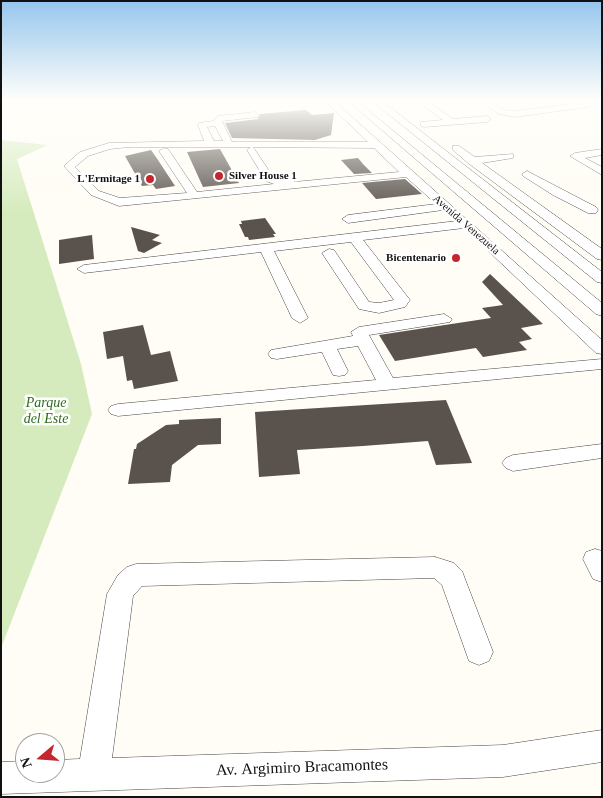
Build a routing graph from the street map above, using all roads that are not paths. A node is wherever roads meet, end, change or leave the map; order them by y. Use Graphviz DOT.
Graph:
graph roads {
  1 [pos="208,138"];
  2 [pos="226,138"];
  3 [pos="369,138"];
  4 [pos="396,138"];
  5 [pos="423,138"];
  6 [pos="443,138"];
  7 [pos="210,144"];
  8 [pos="229,144"];
  9 [pos="377,145"];
  10 [pos="252,150"];
  11 [pos="164,151"];
  12 [pos="602,152"];
  13 [pos="509,156"];
  14 [pos="472,161"];
  15 [pos="602,172"];
  16 [pos="408,174"];
  17 [pos="527,174"];
  18 [pos="311,184"];
  19 [pos="194,196"];
  20 [pos="446,206"];
  21 [pos="597,209"];
  22 [pos="546,216"];
  23 [pos="348,219"];
  24 [pos="467,224"];
  25 [pos="355,238"];
  26 [pos="266,248"];
  27 [pos="329,253"];
  28 [pos="602,256"];
  29 [pos="84,269"];
  30 [pos="602,280"];
  31 [pos="602,311"];
  32 [pos="300,318"];
  33 [pos="444,319"];
  34 [pos="362,340"];
  35 [pos="327,345"];
  36 [pos="602,349"];
  37 [pos="277,354"];
  38 [pos="602,364"];
  39 [pos="340,370"];
  40 [pos="388,384"];
  41 [pos="118,410"];
  42 [pos="602,451"];
  43 [pos="513,463"];
  44 [pos="479,652"];
  45 [pos="602,746"];
  46 [pos="94,775"];
  47 [pos="1,778"];
  1 -- 7 [label="street"];
  2 -- 8 [label="street"];
  3 -- 9 [label="street, Avenida Venezuela"];
  4 -- 31 [label="street, Avenida Venezuela"];
  5 -- 30 [label="street"];
  6 -- 14 [label="street"];
  7 -- 8 [label="street"];
  7 -- 19 [label="street"];
  8 -- 9 [label="street"];
  9 -- 16 [label="street, Avenida Venezuela"];
  10 -- 18 [label="street"];
  11 -- 19 [label="street"];
  12 -- 15 [label="street"];
  13 -- 14 [label="street"];
  14 -- 22 [label="street"];
  16 -- 18 [label="street"];
  16 -- 20 [label="street, Avenida Venezuela"];
  17 -- 21 [label="street"];
  18 -- 19 [label="street"];
  20 -- 23 [label="street"];
  20 -- 24 [label="street, Avenida Venezuela"];
  21 -- 22 [label="street"];
  22 -- 28 [label="street"];
  24 -- 25 [label="street"];
  24 -- 36 [label="street, Avenida Venezuela"];
  25 -- 26 [label="street"];
  25 -- 27 [label="street"];
  26 -- 29 [label="street"];
  26 -- 32 [label="street"];
  33 -- 34 [label="street"];
  34 -- 35 [label="street"];
  34 -- 40 [label="street"];
  35 -- 37 [label="street"];
  35 -- 39 [label="street"];
  38 -- 40 [label="street"];
  40 -- 41 [label="street"];
  42 -- 43 [label="street"];
  44 -- 46 [label="street"];
  45 -- 46 [label="street, Av. Argimiro Bracamontes"];
  46 -- 47 [label="street, Av. Argimiro Bracamontes"];
}
